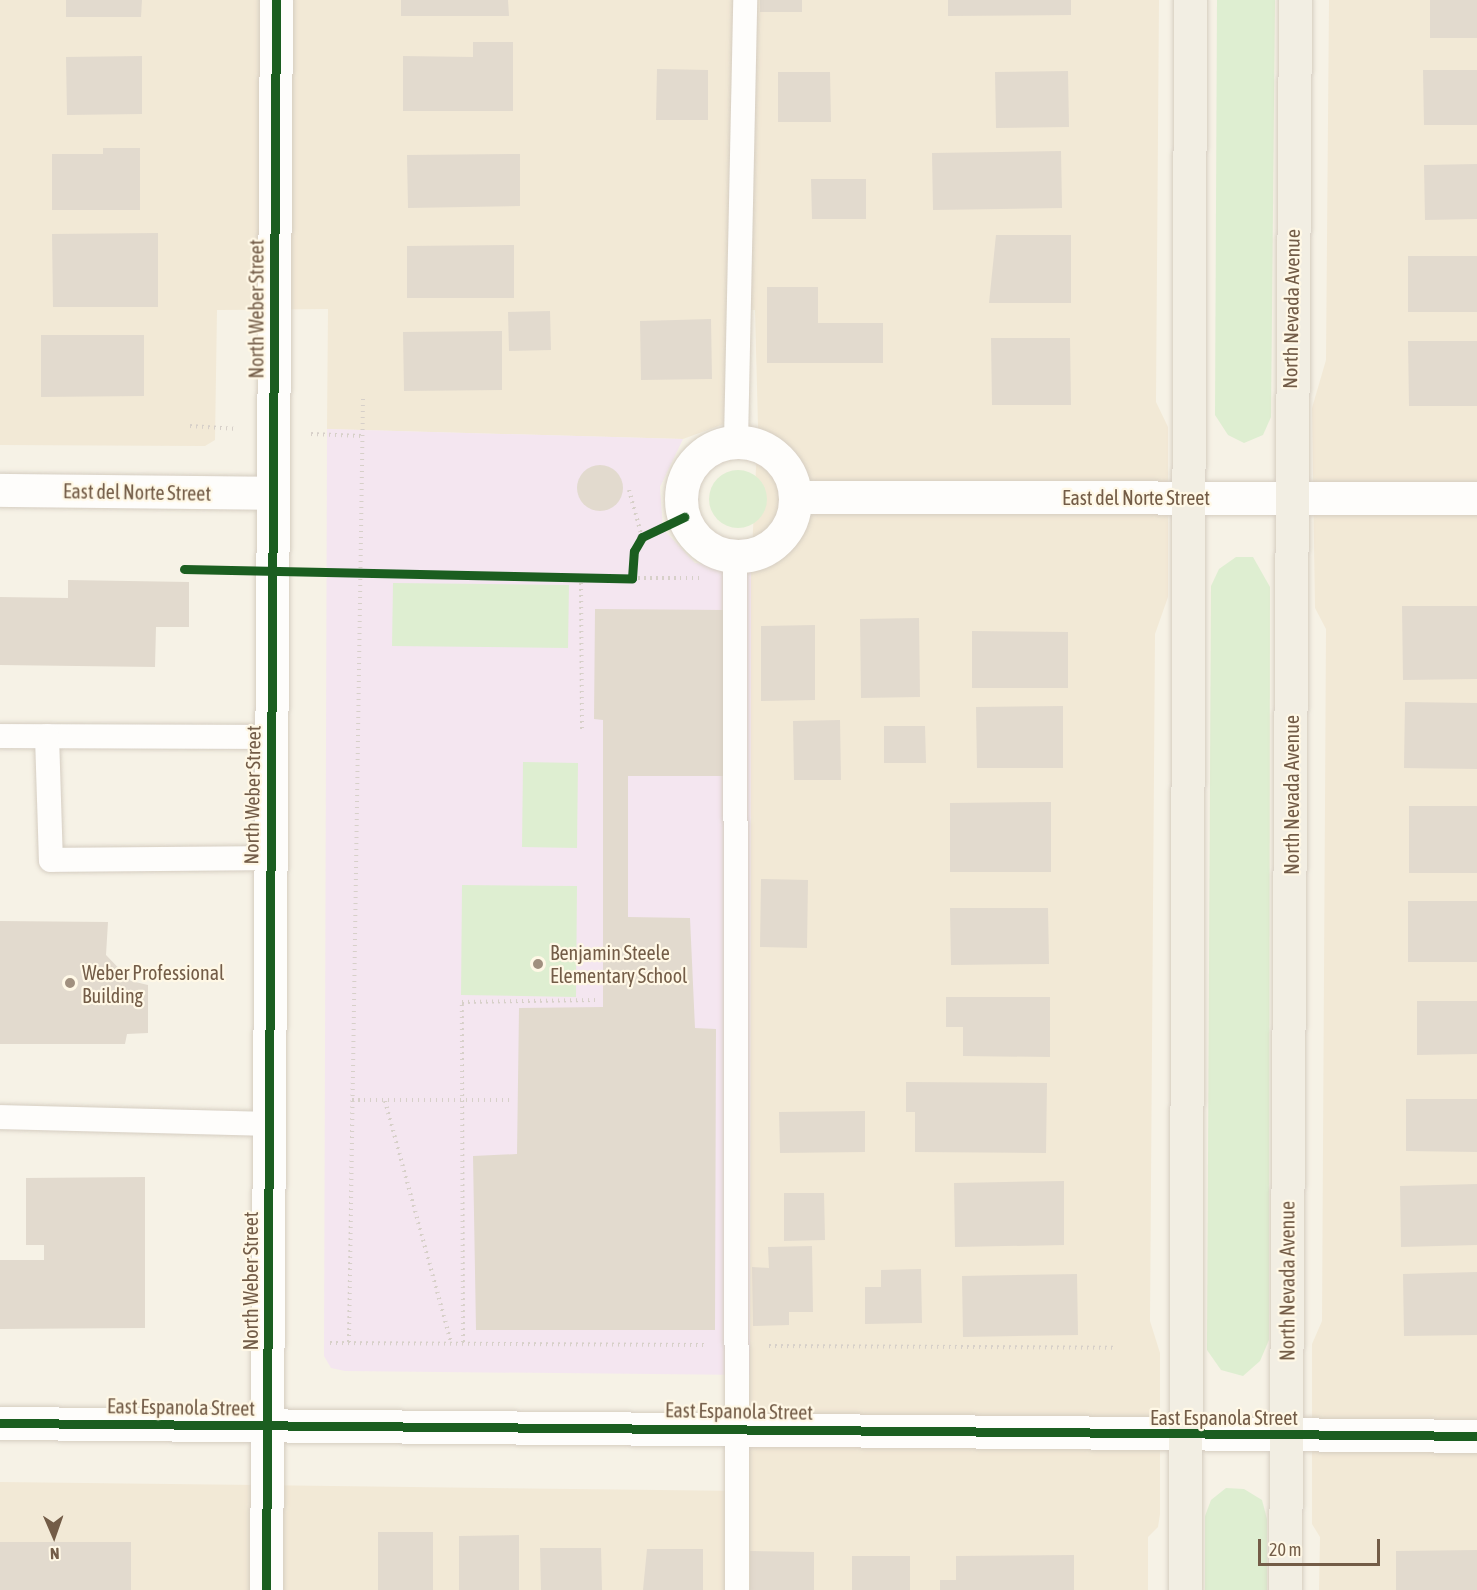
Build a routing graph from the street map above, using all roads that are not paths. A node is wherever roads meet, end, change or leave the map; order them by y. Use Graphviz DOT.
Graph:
graph roads {
  1 [pos="276,0"];
  2 [pos="745,0"];
  3 [pos="1190,0"];
  4 [pos="1295,0"];
  5 [pos="736,442"];
  6 [pos="0,490"];
  7 [pos="273,493"];
  8 [pos="796,496"];
  9 [pos="1292,496"];
  10 [pos="1187,498"];
  11 [pos="1477,498"];
  12 [pos="736,567"];
  13 [pos="0,736"];
  14 [pos="47,736"];
  15 [pos="270,737"];
  16 [pos="269,858"];
  17 [pos="0,1117"];
  18 [pos="269,1124"];
  19 [pos="0,1423"];
  20 [pos="267,1425"];
  21 [pos="737,1429"];
  22 [pos="1186,1434"];
  23 [pos="1286,1434"];
  24 [pos="1477,1436"];
  25 [pos="266,1590"];
  26 [pos="737,1590"];
  27 [pos="1185,1590"];
  28 [pos="1285,1590"];
  1 -- 7 [label="street, North Weber Street"];
  2 -- 5 [label="lane"];
  3 -- 10 [label="main road"];
  4 -- 9 [label="main road, North Nevada Avenue"];
  5 -- 8 [label="street"];
  5 -- 12 [label="street"];
  6 -- 7 [label="street, East del Norte Street"];
  7 -- 15 [label="street, North Weber Street"];
  8 -- 10 [label="street, East del Norte Street"];
  8 -- 12 [label="street"];
  9 -- 10 [label="street, East del Norte Street"];
  9 -- 11 [label="street, East del Norte Street"];
  9 -- 23 [label="main road, North Nevada Avenue"];
  10 -- 22 [label="main road"];
  12 -- 21 [label="lane"];
  13 -- 14 [label="lane"];
  14 -- 15 [label="lane"];
  14 -- 16 [label="lane"];
  15 -- 16 [label="street, North Weber Street"];
  16 -- 18 [label="street, North Weber Street"];
  17 -- 18 [label="lane"];
  18 -- 20 [label="street, North Weber Street"];
  19 -- 20 [label="street, East Espanola Street"];
  20 -- 21 [label="street, East Espanola Street"];
  20 -- 25 [label="street, North Weber Street"];
  21 -- 22 [label="street, East Espanola Street"];
  21 -- 26 [label="lane"];
  22 -- 23 [label="street, East Espanola Street"];
  22 -- 27 [label="main road"];
  23 -- 24 [label="street, East Espanola Street"];
  23 -- 28 [label="main road, North Nevada Avenue"];
}
